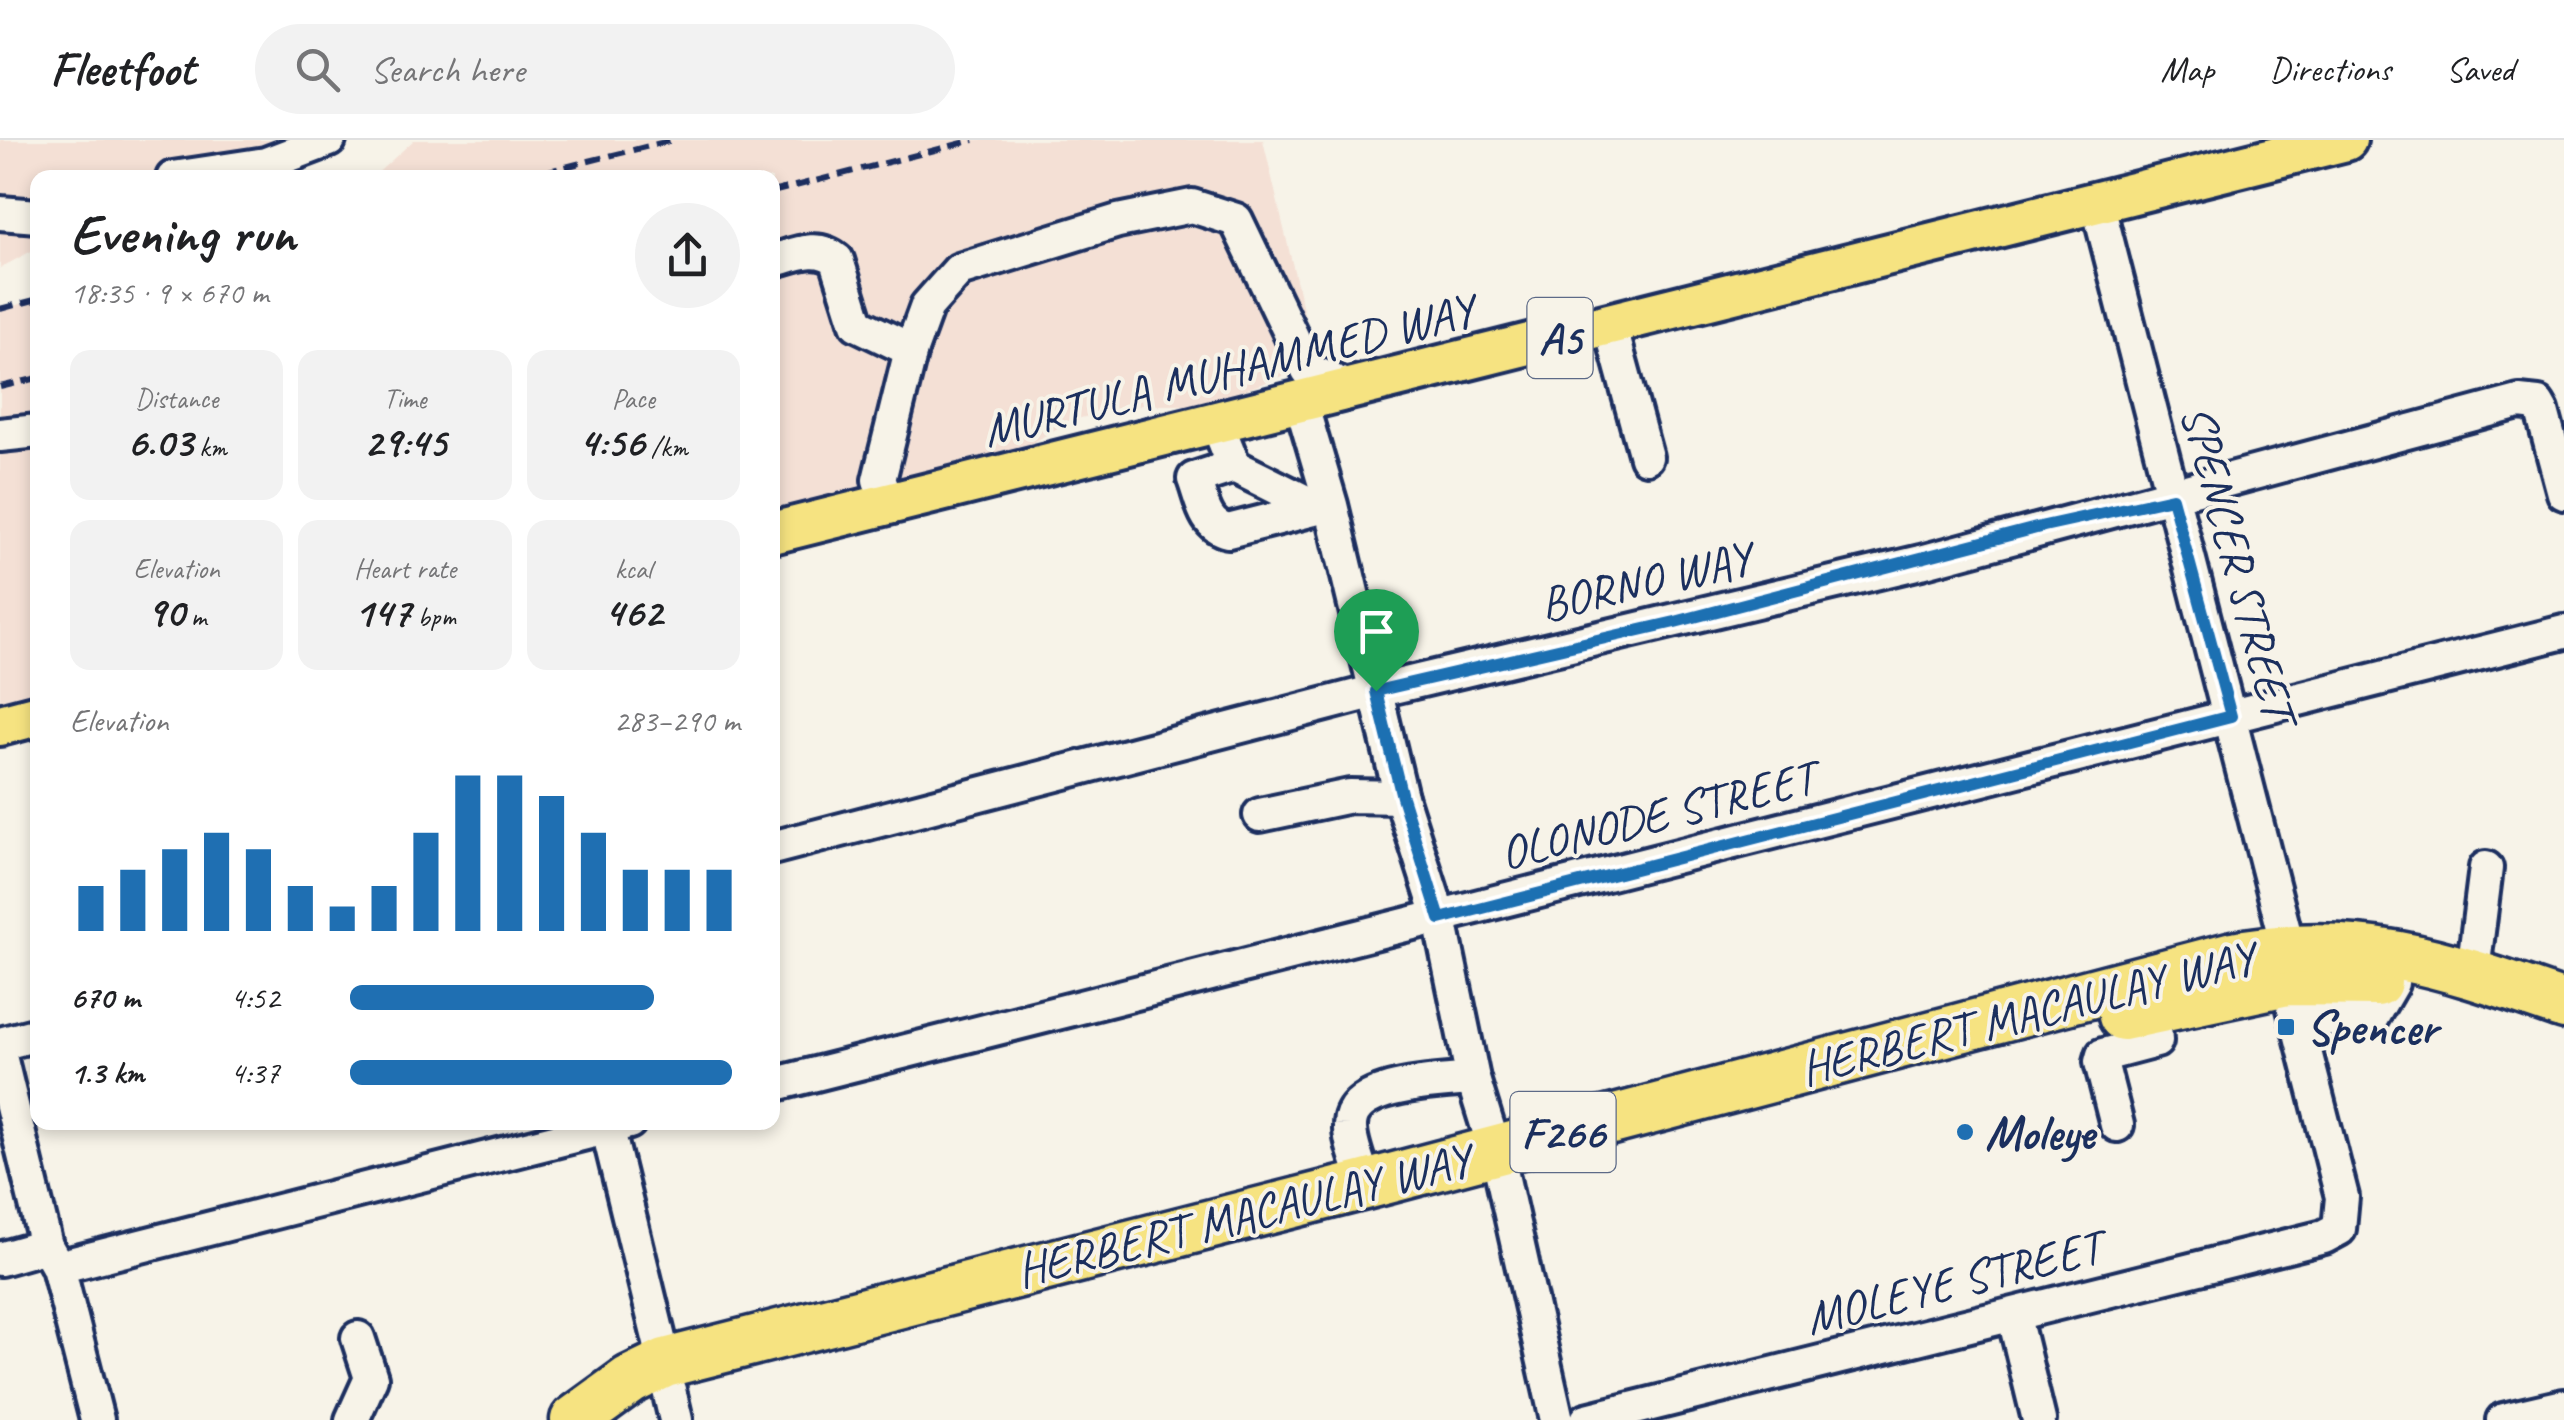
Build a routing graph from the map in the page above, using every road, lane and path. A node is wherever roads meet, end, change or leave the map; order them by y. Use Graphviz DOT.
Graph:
graph roads {
  1 [pos="329,140"];
  2 [pos="2346,140"];
  3 [pos="2252,151"];
  4 [pos="227,170"];
  5 [pos="2098,202"];
  6 [pos="0,213"];
  7 [pos="30,215"];
  8 [pos="780,260"];
  9 [pos="1610,325"];
  10 [pos="911,350"];
  11 [pos="1354,390"];
  12 [pos="1301,404"];
  13 [pos="1198,429"];
  14 [pos="30,432"];
  15 [pos="0,436"];
  16 [pos="1646,458"];
  17 [pos="1234,466"];
  18 [pos="1194,479"];
  19 [pos="2564,492"];
  20 [pos="2172,498"];
  21 [pos="888,503"];
  22 [pos="1324,506"];
  23 [pos="780,531"];
  24 [pos="2564,632"];
  25 [pos="1376,691"];
  26 [pos="2231,716"];
  27 [pos="30,718"];
  28 [pos="0,725"];
  29 [pos="1402,797"];
  30 [pos="1260,815"];
  31 [pos="780,846"];
  32 [pos="2486,868"];
  33 [pos="1440,919"];
  34 [pos="2473,971"];
  35 [pos="2290,982"];
  36 [pos="2564,1006"];
  37 [pos="2112,1035"];
  38 [pos="30,1036"];
  39 [pos="2564,1038"];
  40 [pos="0,1044"];
  41 [pos="0,1056"];
  42 [pos="1473,1079"];
  43 [pos="780,1083"];
  44 [pos="2117,1125"];
  45 [pos="589,1130"];
  46 [pos="615,1130"];
  47 [pos="1498,1160"];
  48 [pos="1366,1185"];
  49 [pos="2339,1229"];
  50 [pos="52,1257"];
  51 [pos="0,1259"];
  52 [pos="2014,1316"];
  53 [pos="358,1338"];
  54 [pos="670,1391"];
  55 [pos="2564,1406"];
  56 [pos="97,1420"];
  57 [pos="352,1420"];
  58 [pos="575,1420"];
  59 [pos="620,1420"];
  60 [pos="1558,1420"];
  61 [pos="1587,1420"];
  62 [pos="2039,1420"];
  63 [pos="2503,1420"];
  1 -- 4 [label="street"];
  2 -- 3 [label="main road, MURTULA MUHAMMED WAY / A5"];
  3 -- 5 [label="main road, MURTULA MUHAMMED WAY / A5"];
  5 -- 9 [label="main road, MURTULA MUHAMMED WAY / A5"];
  5 -- 20 [label="street, SPENCER STREET"];
  6 -- 7 [label="street"];
  8 -- 10 [label="street"];
  9 -- 11 [label="main road, MURTULA MUHAMMED WAY / A5"];
  9 -- 16 [label="street"];
  10 -- 11 [label="street"];
  10 -- 21 [label="street"];
  11 -- 12 [label="main road, MURTULA MUHAMMED WAY / A5"];
  12 -- 13 [label="main road, MURTULA MUHAMMED WAY / A5"];
  12 -- 22 [label="street"];
  13 -- 17 [label="street"];
  13 -- 18 [label="street"];
  13 -- 21 [label="main road, MURTULA MUHAMMED WAY / A5"];
  14 -- 15 [label="street"];
  17 -- 18 [label="street"];
  17 -- 22 [label="street"];
  18 -- 22 [label="street"];
  19 -- 20 [label="street, BORNO WAY"];
  20 -- 25 [label="street, BORNO WAY"];
  20 -- 26 [label="street, SPENCER STREET"];
  21 -- 23 [label="main road, MURTULA MUHAMMED WAY / A5"];
  22 -- 25 [label="street"];
  24 -- 26 [label="street, OLONODE STREET"];
  25 -- 29 [label="street"];
  25 -- 31 [label="street, BORNO WAY"];
  26 -- 33 [label="street, OLONODE STREET"];
  26 -- 35 [label="street, SPENCER STREET"];
  27 -- 28 [label="main road"];
  29 -- 30 [label="street"];
  29 -- 33 [label="street"];
  32 -- 34 [label="street"];
  33 -- 42 [label="street"];
  33 -- 43 [label="street, OLONODE STREET"];
  34 -- 35 [label="highway, HERBERT MACAULAY WAY / F266"];
  34 -- 36 [label="highway, HERBERT MACAULAY WAY / F266"];
  35 -- 37 [label="highway, HERBERT MACAULAY WAY / F266"];
  35 -- 39 [label="highway, HERBERT MACAULAY WAY / F266"];
  35 -- 47 [label="highway, HERBERT MACAULAY WAY / F266"];
  35 -- 49 [label="street, SPENCER STREET"];
  37 -- 44 [label="street"];
  37 -- 47 [label="highway, HERBERT MACAULAY WAY / F266"];
  38 -- 40 [label="street"];
  41 -- 50 [label="street"];
  42 -- 47 [label="street"];
  42 -- 48 [label="street"];
  45 -- 50 [label="street"];
  46 -- 54 [label="street"];
  47 -- 48 [label="highway, HERBERT MACAULAY WAY / F266"];
  47 -- 54 [label="highway, HERBERT MACAULAY WAY / F266"];
  47 -- 60 [label="street"];
  48 -- 54 [label="highway, HERBERT MACAULAY WAY / F266"];
  49 -- 52 [label="street, MOLEYE STREET"];
  50 -- 51 [label="street"];
  50 -- 56 [label="street"];
  52 -- 61 [label="street, MOLEYE STREET"];
  52 -- 62 [label="street"];
  53 -- 57 [label="street"];
  54 -- 58 [label="highway, HERBERT MACAULAY WAY / F266"];
  54 -- 59 [label="highway, HERBERT MACAULAY WAY / F266"];
  55 -- 63 [label="street"];
}
